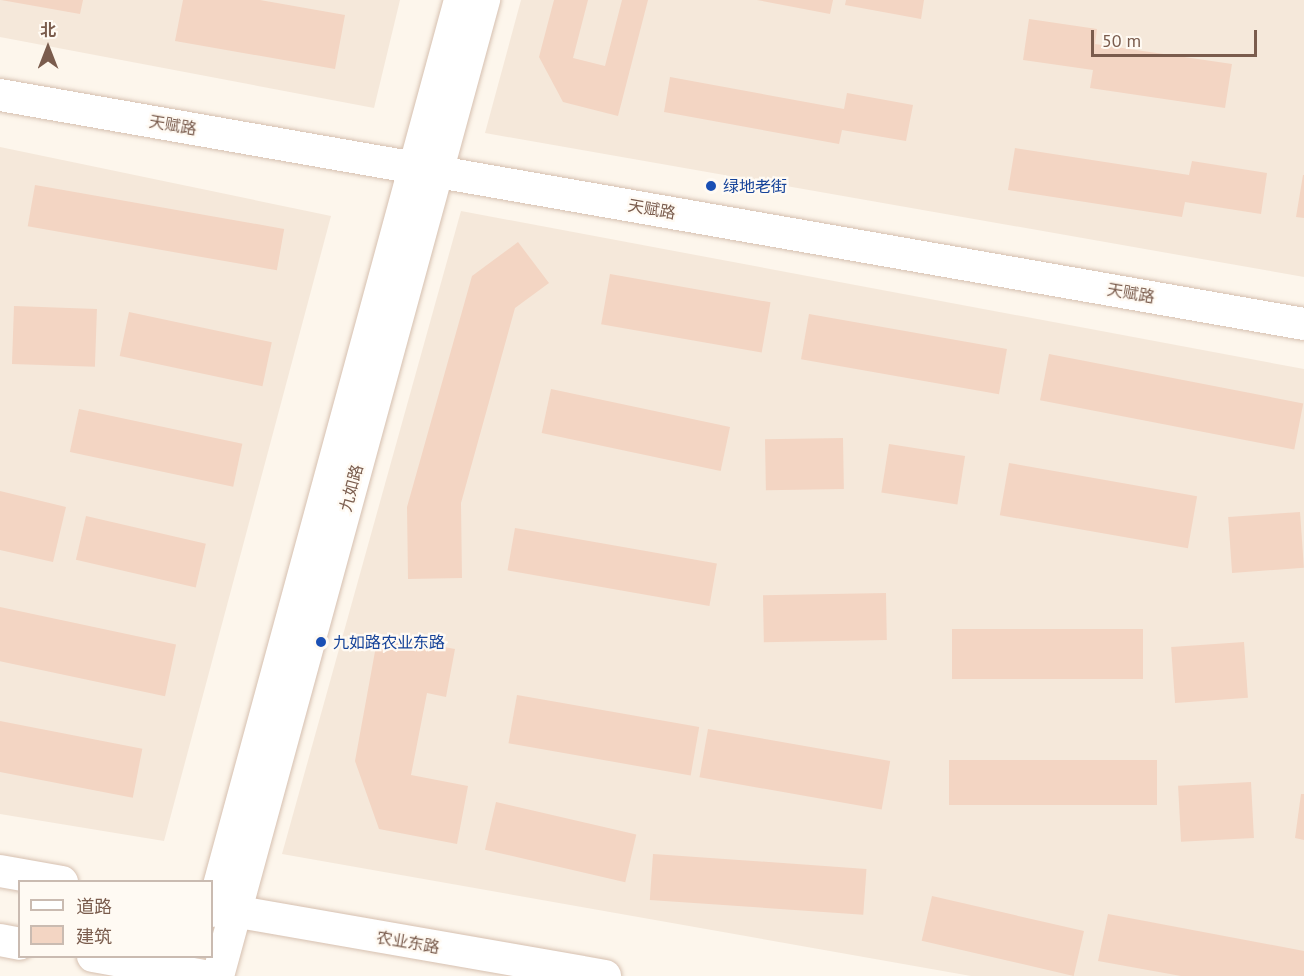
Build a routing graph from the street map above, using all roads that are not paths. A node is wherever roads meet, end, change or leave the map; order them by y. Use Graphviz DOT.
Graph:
graph roads {
  1 [pos="460,0"];
  2 [pos="484,0"];
  3 [pos="0,95"];
  4 [pos="426,170"];
  5 [pos="1304,324"];
  6 [pos="0,871"];
  7 [pos="51,880"];
  8 [pos="218,910"];
  9 [pos="213,929"];
  10 [pos="0,940"];
  11 [pos="18,944"];
  12 [pos="100,958"];
  13 [pos="202,972"];
  14 [pos="605,976"];
  1 -- 4 [label="street, 九如路"];
  2 -- 4 [label="street, 九如路"];
  3 -- 4 [label="street, 天赋路"];
  4 -- 5 [label="street, 天赋路"];
  4 -- 8 [label="street, 九如路"];
  6 -- 7 [label="street"];
  8 -- 9 [label="street, 九如路"];
  8 -- 14 [label="street, 农业东路"];
  10 -- 11 [label="street"];
  12 -- 13 [label="street"];
}
